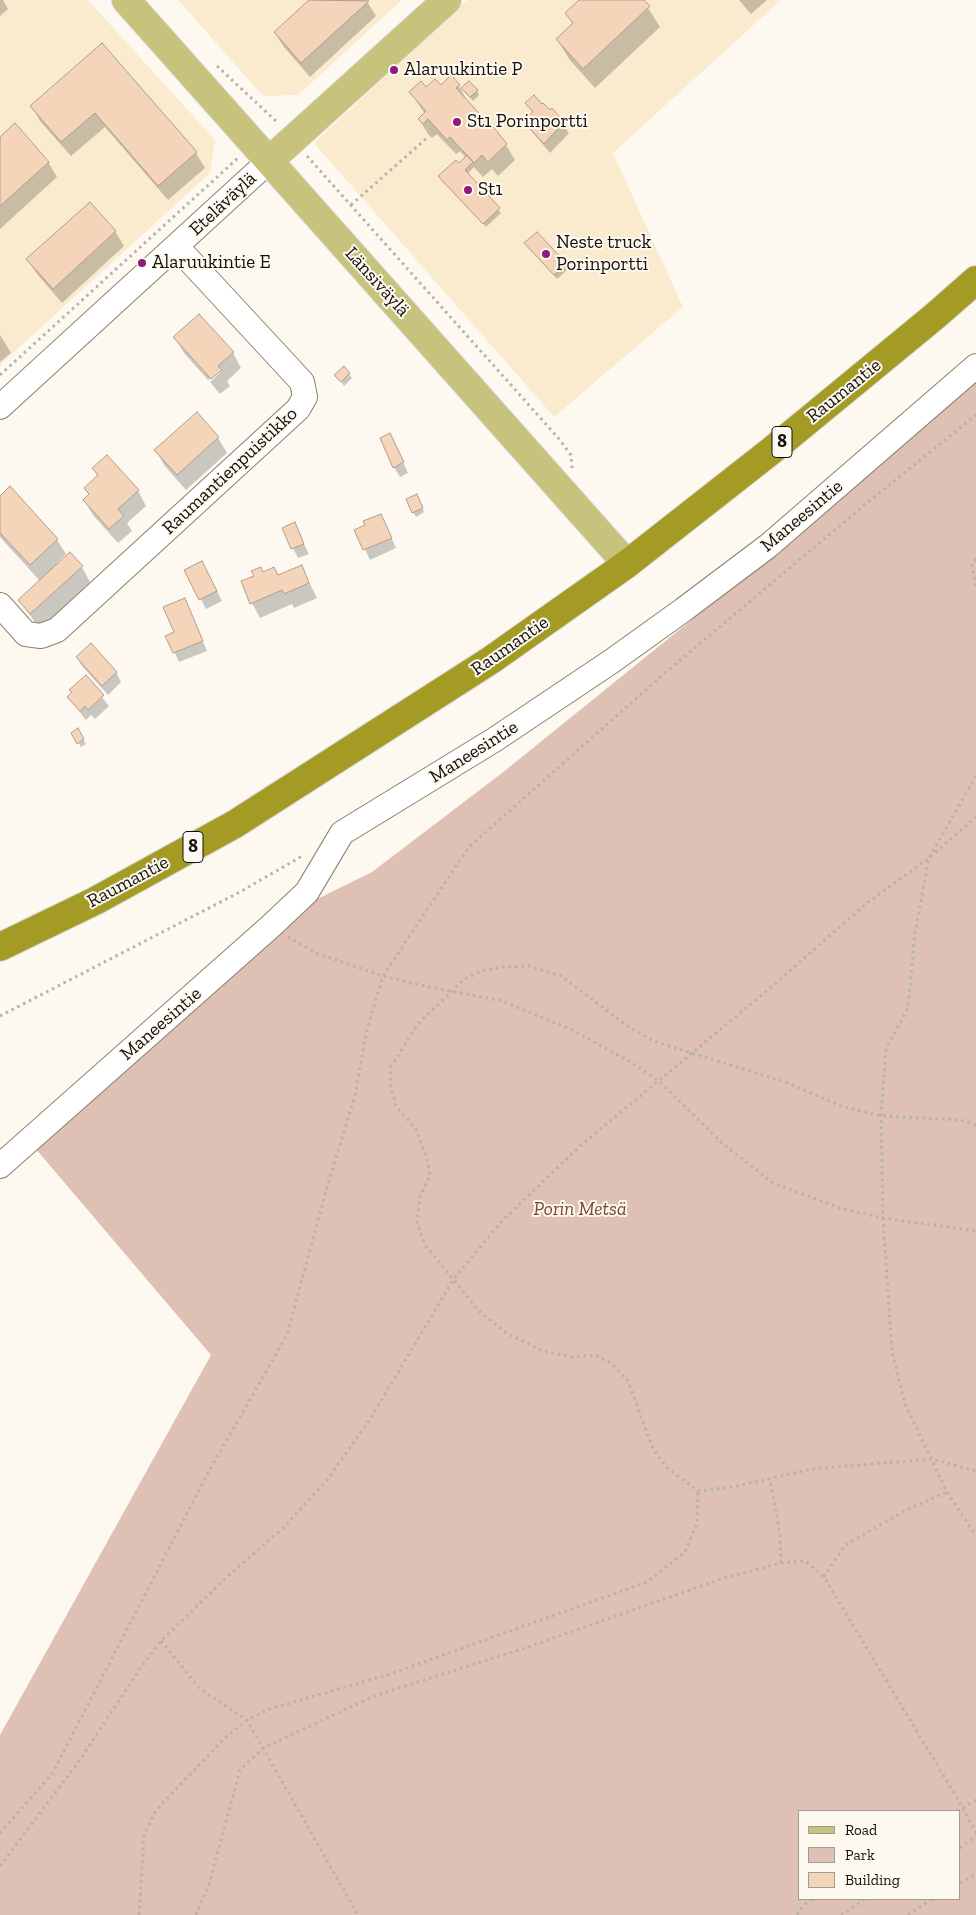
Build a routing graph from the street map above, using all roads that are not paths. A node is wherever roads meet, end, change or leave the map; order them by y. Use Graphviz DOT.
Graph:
graph roads {
  1 [pos="126,0"];
  2 [pos="447,0"];
  3 [pos="262,153"];
  4 [pos="176,247"];
  5 [pos="976,280"];
  6 [pos="976,366"];
  7 [pos="0,407"];
  8 [pos="626,564"];
  9 [pos="0,605"];
  10 [pos="0,947"];
  11 [pos="0,1166"];
  1 -- 3 [label="main road, Länsiväylä"];
  2 -- 3 [label="main road, Eteläväylä"];
  3 -- 4 [label="street, Eteläväylä"];
  3 -- 8 [label="main road, Länsiväylä"];
  4 -- 7 [label="street, Eteläväylä"];
  4 -- 9 [label="street, Raumantienpuistikko"];
  5 -- 8 [label="highway, Raumantie / 8"];
  6 -- 11 [label="street, Maneesintie"];
  8 -- 10 [label="highway, Raumantie / 8"];
}
